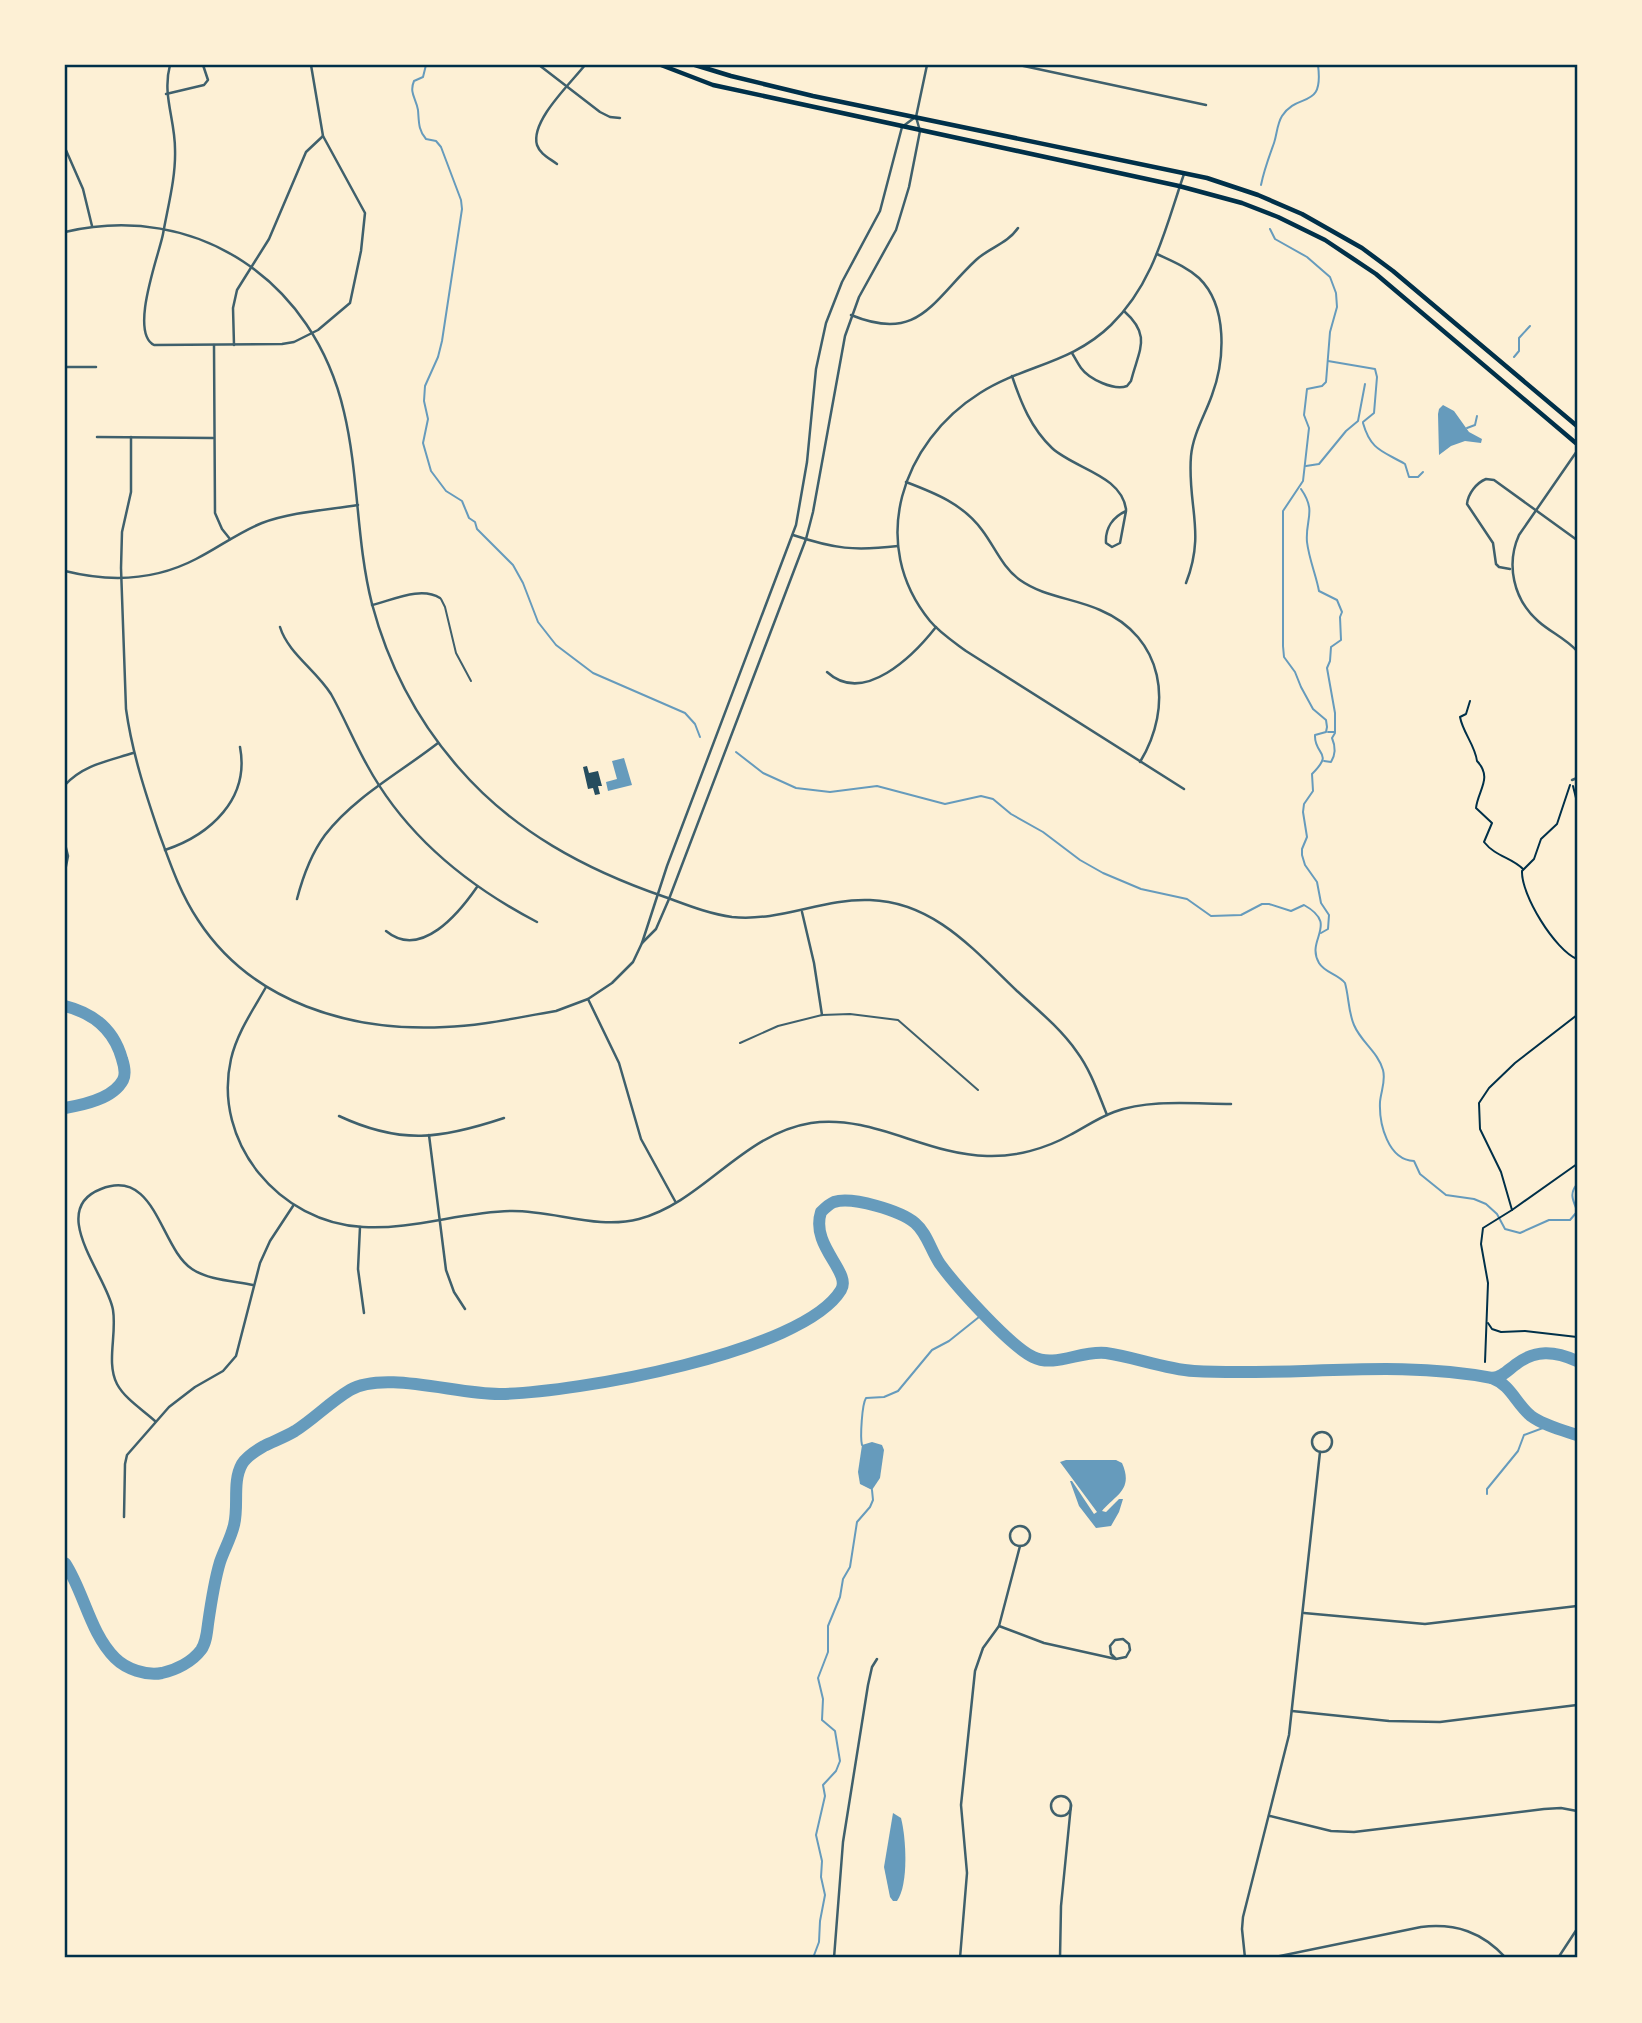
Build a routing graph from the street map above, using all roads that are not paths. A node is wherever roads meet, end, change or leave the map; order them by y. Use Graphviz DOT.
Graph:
graph roads {
  1 [pos="170,65"];
  2 [pos="203,65"];
  3 [pos="310,65"];
  4 [pos="539,65"];
  5 [pos="585,65"];
  6 [pos="661,65"];
  7 [pos="695,65"];
  8 [pos="927,65"];
  9 [pos="1020,65"];
  10 [pos="568,86"];
  11 [pos="166,94"];
  12 [pos="1206,105"];
  13 [pos="916,117"];
  14 [pos="620,118"];
  15 [pos="902,127"];
  16 [pos="920,131"];
  17 [pos="323,136"];
  18 [pos="65,148"];
  19 [pos="557,164"];
  20 [pos="1184,174"];
  21 [pos="1180,186"];
  22 [pos="92,226"];
  23 [pos="1018,228"];
  24 [pos="164,229"];
  25 [pos="65,232"];
  26 [pos="1157,254"];
  27 [pos="251,267"];
  28 [pos="1124,311"];
  29 [pos="851,314"];
  30 [pos="313,334"];
  31 [pos="214,345"];
  32 [pos="234,345"];
  33 [pos="1072,353"];
  34 [pos="65,367"];
  35 [pos="96,367"];
  36 [pos="1012,376"];
  37 [pos="1577,426"];
  38 [pos="97,437"];
  39 [pos="131,437"];
  40 [pos="214,438"];
  41 [pos="1577,444"];
  42 [pos="1577,451"];
  43 [pos="906,482"];
  44 [pos="358,505"];
  45 [pos="1535,510"];
  46 [pos="1126,511"];
  47 [pos="793,535"];
  48 [pos="806,539"];
  49 [pos="230,540"];
  50 [pos="1577,540"];
  51 [pos="898,546"];
  52 [pos="1511,569"];
  53 [pos="65,570"];
  54 [pos="122,578"];
  55 [pos="1186,583"];
  56 [pos="440,598"];
  57 [pos="372,605"];
  58 [pos="280,627"];
  59 [pos="936,627"];
  60 [pos="1577,651"];
  61 [pos="827,672"];
  62 [pos="471,681"];
  63 [pos="438,743"];
  64 [pos="240,747"];
  65 [pos="133,753"];
  66 [pos="1140,762"];
  67 [pos="1577,778"];
  68 [pos="1572,780"];
  69 [pos="65,785"];
  70 [pos="380,787"];
  71 [pos="1184,789"];
  72 [pos="65,844"];
  73 [pos="165,850"];
  74 [pos="65,871"];
  75 [pos="477,887"];
  76 [pos="657,895"];
  77 [pos="297,899"];
  78 [pos="669,899"];
  79 [pos="801,911"];
  80 [pos="537,922"];
  81 [pos="386,931"];
  82 [pos="642,943"];
  83 [pos="266,987"];
  84 [pos="588,999"];
  85 [pos="821,1015"];
  86 [pos="740,1043"];
  87 [pos="978,1090"];
  88 [pos="1231,1104"];
  89 [pos="1107,1115"];
  90 [pos="340,1116"];
  91 [pos="504,1118"];
  92 [pos="429,1135"];
  93 [pos="676,1202"];
  94 [pos="293,1206"];
  95 [pos="439,1219"];
  96 [pos="360,1227"];
  97 [pos="253,1285"];
  98 [pos="465,1309"];
  99 [pos="364,1313"];
  100 [pos="155,1422"];
  101 [pos="1320,1452"];
  102 [pos="124,1517"];
  103 [pos="1020,1546"];
  104 [pos="1577,1606"];
  105 [pos="1304,1613"];
  106 [pos="999,1626"];
  107 [pos="877,1659"];
  108 [pos="1116,1659"];
  109 [pos="1577,1705"];
  110 [pos="1292,1711"];
  111 [pos="1071,1805"];
  112 [pos="1577,1811"];
  113 [pos="1270,1816"];
  114 [pos="1577,1929"];
  115 [pos="834,1958"];
  116 [pos="960,1958"];
  117 [pos="1060,1958"];
  118 [pos="1245,1958"];
  119 [pos="1270,1958"];
  120 [pos="1506,1958"];
  121 [pos="1558,1958"];
  1 -- 11 [label="street"];
  2 -- 11 [label="street"];
  3 -- 17 [label="street"];
  4 -- 10 [label="street"];
  5 -- 10 [label="street"];
  6 -- 15 [label="main road"];
  7 -- 13 [label="main road"];
  8 -- 13 [label="street"];
  9 -- 12 [label="street"];
  10 -- 14 [label="street"];
  10 -- 19 [label="street"];
  11 -- 24 [label="street"];
  13 -- 15 [label="street"];
  13 -- 16 [label="street"];
  13 -- 20 [label="main road"];
  15 -- 16 [label="main road"];
  15 -- 47 [label="street"];
  16 -- 21 [label="main road"];
  16 -- 29 [label="street"];
  17 -- 27 [label="street"];
  17 -- 30 [label="street"];
  18 -- 22 [label="street"];
  20 -- 21 [label="street"];
  20 -- 37 [label="main road"];
  21 -- 26 [label="street"];
  21 -- 41 [label="main road"];
  22 -- 24 [label="street"];
  22 -- 25 [label="street"];
  23 -- 29 [label="street"];
  24 -- 27 [label="street"];
  24 -- 31 [label="street"];
  26 -- 28 [label="street"];
  26 -- 55 [label="street"];
  27 -- 30 [label="street"];
  27 -- 32 [label="street"];
  28 -- 33 [label="street"];
  28 -- 33 [label="street"];
  29 -- 48 [label="street"];
  30 -- 32 [label="street"];
  30 -- 44 [label="street"];
  31 -- 32 [label="street"];
  31 -- 40 [label="street"];
  33 -- 36 [label="street"];
  34 -- 35 [label="street"];
  36 -- 43 [label="street"];
  36 -- 46 [label="street"];
  38 -- 39 [label="street"];
  39 -- 40 [label="street"];
  39 -- 54 [label="street"];
  40 -- 49 [label="street"];
  42 -- 45 [label="street"];
  43 -- 51 [label="street"];
  43 -- 66 [label="street"];
  44 -- 49 [label="street"];
  44 -- 57 [label="street"];
  45 -- 50 [label="street"];
  45 -- 52 [label="street"];
  45 -- 52 [label="street"];
  46 -- 46 [label="street"];
  47 -- 48 [label="street"];
  47 -- 76 [label="street"];
  48 -- 51 [label="street"];
  48 -- 78 [label="street"];
  49 -- 54 [label="street"];
  51 -- 59 [label="street"];
  52 -- 60 [label="street"];
  53 -- 54 [label="street"];
  54 -- 65 [label="street"];
  56 -- 57 [label="street"];
  56 -- 62 [label="lane"];
  57 -- 63 [label="street"];
  58 -- 70 [label="street"];
  59 -- 61 [label="street"];
  59 -- 66 [label="street"];
  63 -- 70 [label="street"];
  63 -- 76 [label="street"];
  64 -- 73 [label="street"];
  65 -- 69 [label="street"];
  65 -- 73 [label="street"];
  66 -- 71 [label="street"];
  67 -- 68 [label="street"];
  70 -- 75 [label="street"];
  70 -- 77 [label="street"];
  72 -- 74 [label="street"];
  73 -- 83 [label="street"];
  75 -- 80 [label="street"];
  75 -- 81 [label="street"];
  76 -- 78 [label="street"];
  76 -- 82 [label="street"];
  78 -- 79 [label="street"];
  78 -- 82 [label="street"];
  79 -- 85 [label="street"];
  79 -- 89 [label="street"];
  82 -- 84 [label="street"];
  83 -- 84 [label="street"];
  83 -- 94 [label="street"];
  84 -- 93 [label="street"];
  85 -- 86 [label="lane"];
  85 -- 87 [label="lane"];
  88 -- 89 [label="street"];
  89 -- 93 [label="street"];
  90 -- 92 [label="street"];
  91 -- 92 [label="street"];
  92 -- 95 [label="street"];
  93 -- 95 [label="street"];
  94 -- 96 [label="street"];
  94 -- 97 [label="street"];
  95 -- 96 [label="street"];
  95 -- 98 [label="street"];
  96 -- 99 [label="street"];
  97 -- 100 [label="street"];
  97 -- 100 [label="street"];
  100 -- 102 [label="street"];
  101 -- 101 [label="street"];
  101 -- 105 [label="street"];
  103 -- 103 [label="street"];
  103 -- 106 [label="street"];
  104 -- 105 [label="street"];
  105 -- 110 [label="street"];
  106 -- 108 [label="street"];
  106 -- 116 [label="street"];
  107 -- 115 [label="street"];
  108 -- 108 [label="street"];
  109 -- 110 [label="street"];
  110 -- 113 [label="street"];
  111 -- 111 [label="street"];
  111 -- 117 [label="street"];
  112 -- 113 [label="street"];
  113 -- 118 [label="street"];
  114 -- 121 [label="street"];
  119 -- 120 [label="street"];
}
